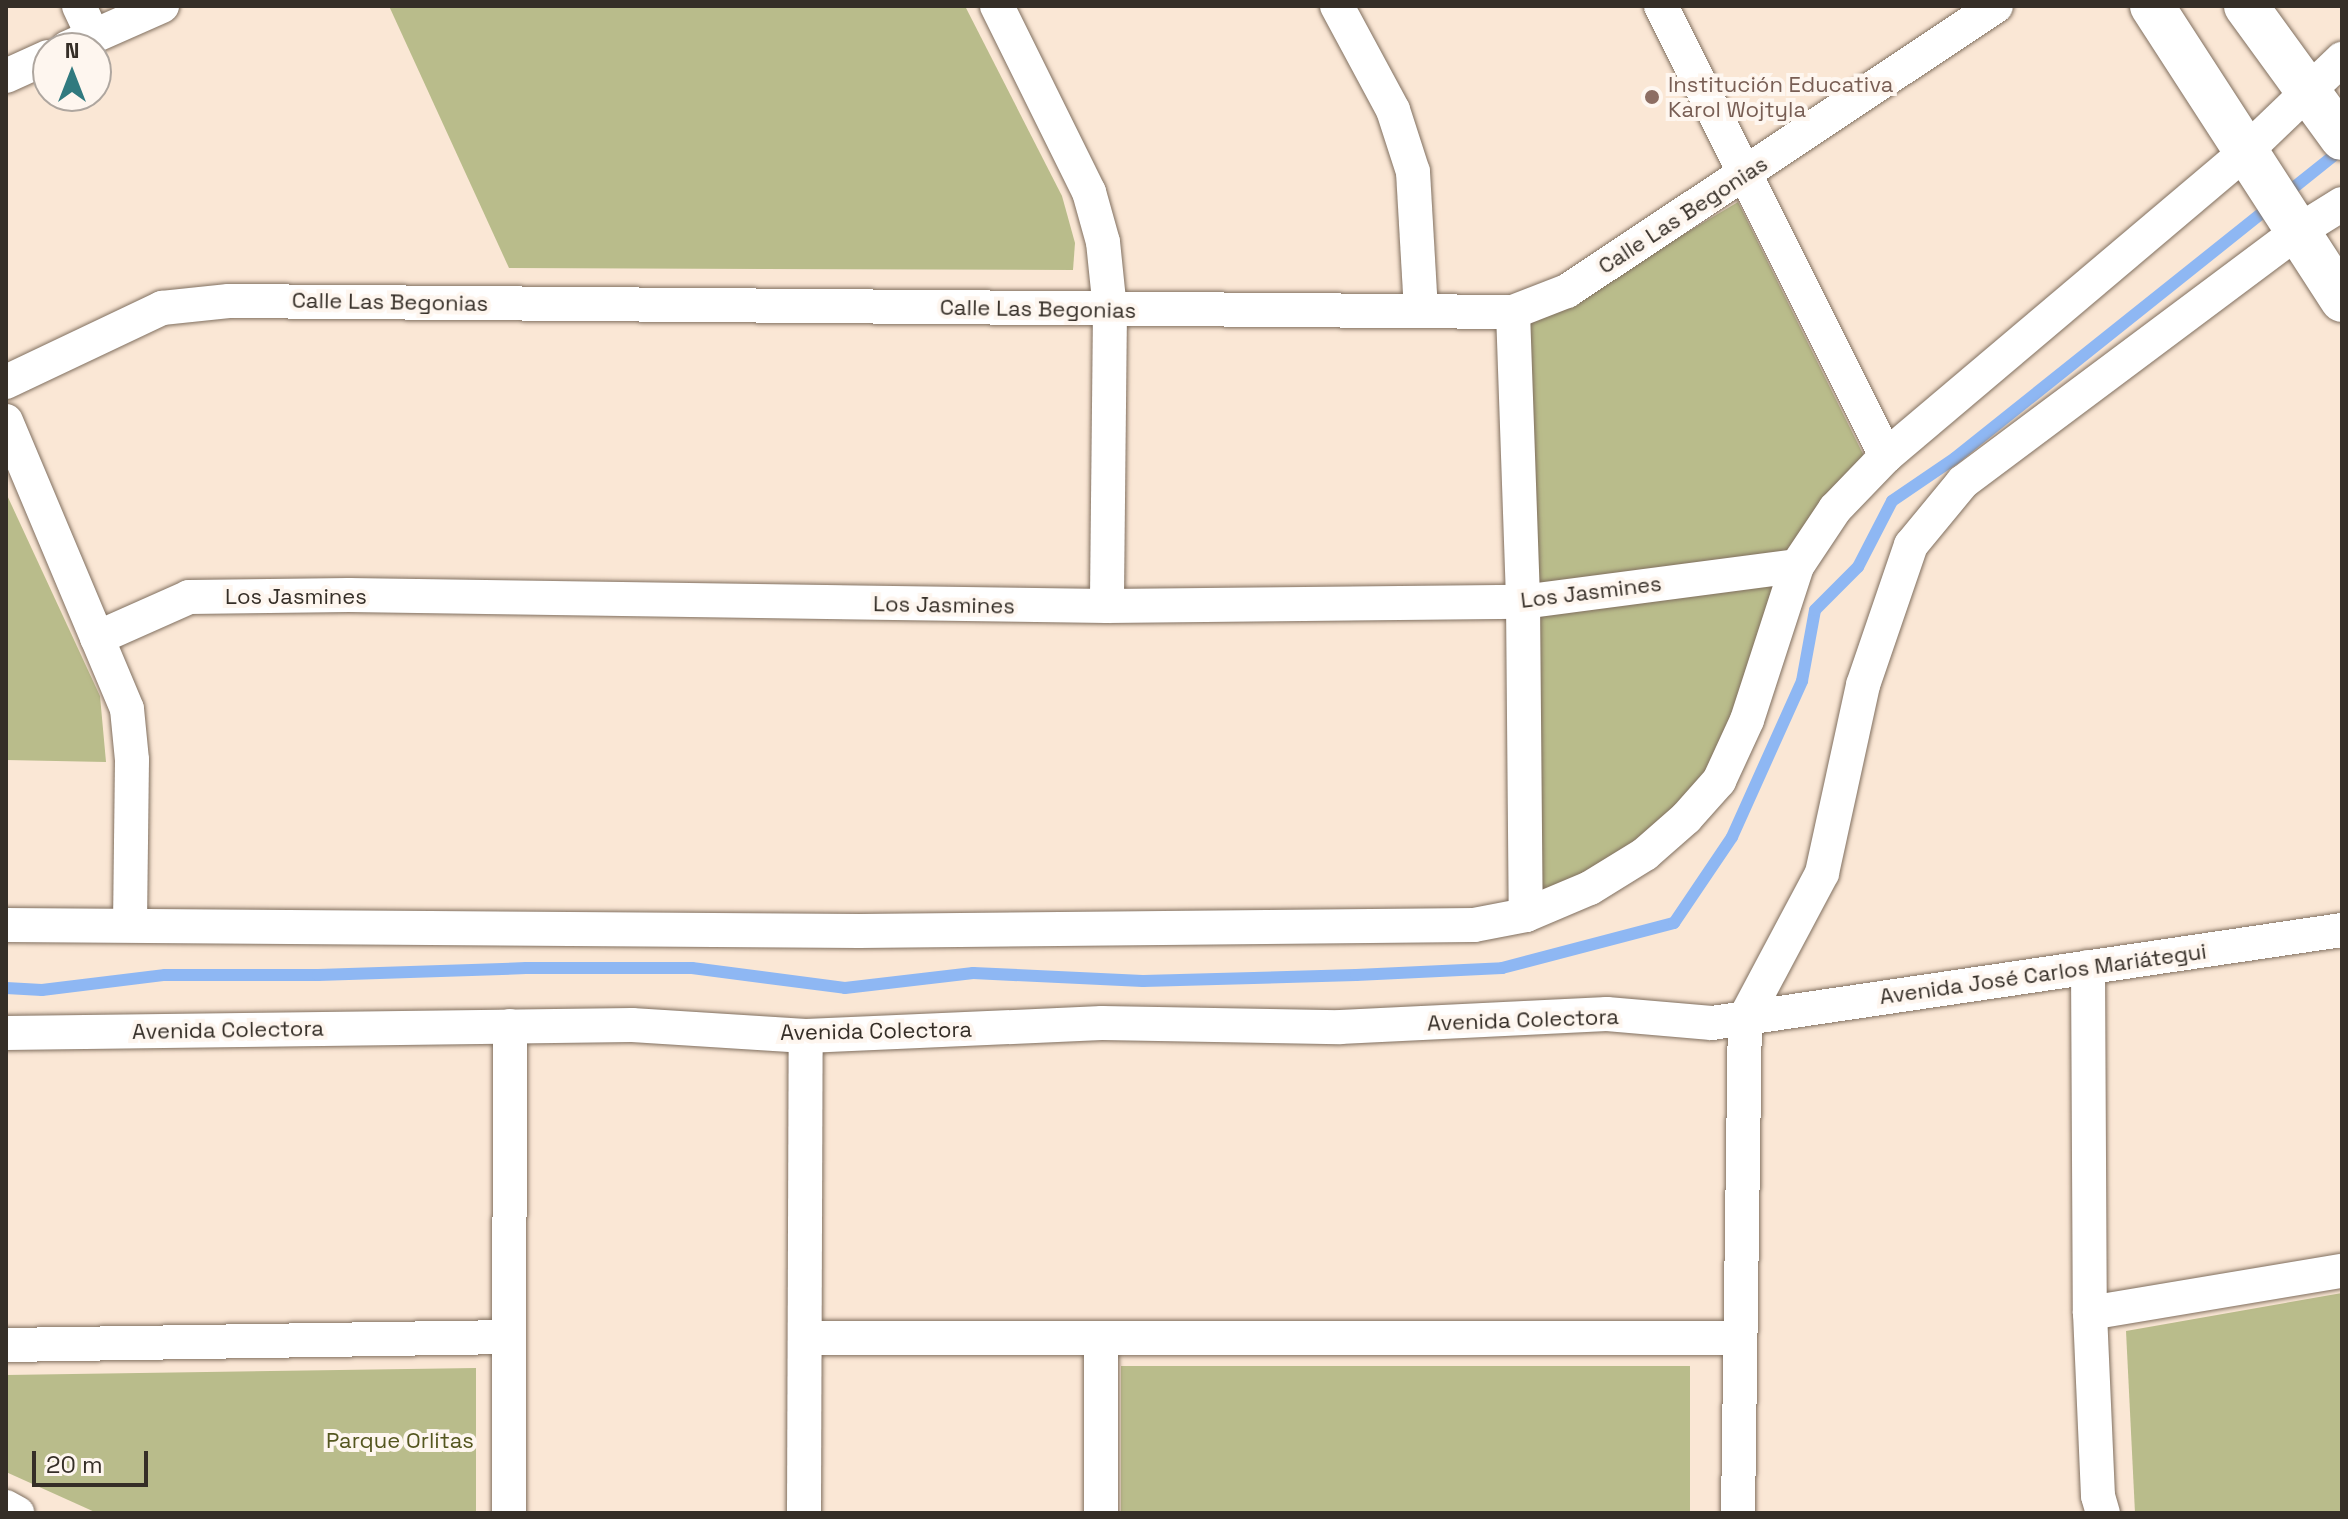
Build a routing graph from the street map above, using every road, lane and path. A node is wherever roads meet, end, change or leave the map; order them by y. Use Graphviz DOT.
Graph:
graph roads {
  1 [pos="162,6"];
  2 [pos="997,6"];
  3 [pos="1337,6"];
  4 [pos="1661,6"];
  5 [pos="1996,6"];
  6 [pos="2152,6"];
  7 [pos="2246,6"];
  8 [pos="80,30"];
  9 [pos="2342,59"];
  10 [pos="32,64"];
  11 [pos="6,76"];
  12 [pos="2306,90"];
  13 [pos="2340,136"];
  14 [pos="1746,175"];
  15 [pos="2274,197"];
  16 [pos="2342,204"];
  17 [pos="2342,300"];
  18 [pos="1110,310"];
  19 [pos="1421,311"];
  20 [pos="1513,312"];
  21 [pos="6,382"];
  22 [pos="6,421"];
  23 [pos="1886,456"];
  24 [pos="1797,566"];
  25 [pos="1523,602"];
  26 [pos="1107,606"];
  27 [pos="97,638"];
  28 [pos="1526,915"];
  29 [pos="130,924"];
  30 [pos="6,925"];
  31 [pos="2342,930"];
  32 [pos="2088,967"];
  33 [pos="1745,1018"];
  34 [pos="510,1026"];
  35 [pos="6,1033"];
  36 [pos="806,1036"];
  37 [pos="2342,1271"];
  38 [pos="2090,1313"];
  39 [pos="509,1337"];
  40 [pos="805,1338"];
  41 [pos="1101,1338"];
  42 [pos="1738,1338"];
  43 [pos="6,1345"];
  44 [pos="6,1507"];
  45 [pos="17,1513"];
  46 [pos="509,1513"];
  47 [pos="804,1513"];
  48 [pos="1101,1513"];
  49 [pos="1738,1513"];
  50 [pos="2103,1513"];
  1 -- 8 [label="street"];
  2 -- 18 [label="street"];
  3 -- 19 [label="street"];
  4 -- 14 [label="street"];
  5 -- 14 [label="street, Calle Las Begonias"];
  6 -- 15 [label="street"];
  7 -- 12 [label="street"];
  9 -- 12 [label="street"];
  10 -- 11 [label="street"];
  12 -- 13 [label="street"];
  12 -- 15 [label="street"];
  14 -- 20 [label="street, Calle Las Begonias"];
  14 -- 23 [label="street"];
  15 -- 16 [label="street"];
  15 -- 17 [label="street"];
  15 -- 23 [label="street"];
  15 -- 33 [label="street"];
  18 -- 19 [label="street, Calle Las Begonias"];
  18 -- 21 [label="street, Calle Las Begonias"];
  18 -- 26 [label="street"];
  19 -- 20 [label="street, Calle Las Begonias"];
  20 -- 25 [label="street"];
  22 -- 27 [label="street"];
  23 -- 24 [label="street"];
  24 -- 25 [label="street, Los Jasmines"];
  24 -- 28 [label="street"];
  25 -- 26 [label="street, Los Jasmines"];
  25 -- 28 [label="street"];
  26 -- 27 [label="street, Los Jasmines"];
  27 -- 29 [label="street"];
  28 -- 29 [label="street"];
  29 -- 30 [label="street"];
  31 -- 32 [label="street, Avenida José Carlos Mariátegui"];
  32 -- 33 [label="street, Avenida José Carlos Mariátegui"];
  32 -- 38 [label="street"];
  33 -- 36 [label="street, Avenida Colectora"];
  33 -- 42 [label="street"];
  34 -- 35 [label="street, Avenida Colectora"];
  34 -- 36 [label="street, Avenida Colectora"];
  34 -- 39 [label="street"];
  36 -- 40 [label="street"];
  37 -- 38 [label="street"];
  38 -- 50 [label="street"];
  39 -- 43 [label="street"];
  39 -- 46 [label="street"];
  40 -- 41 [label="street"];
  40 -- 47 [label="street"];
  41 -- 42 [label="street"];
  41 -- 48 [label="street"];
  42 -- 49 [label="street"];
  44 -- 45 [label="street"];
}
